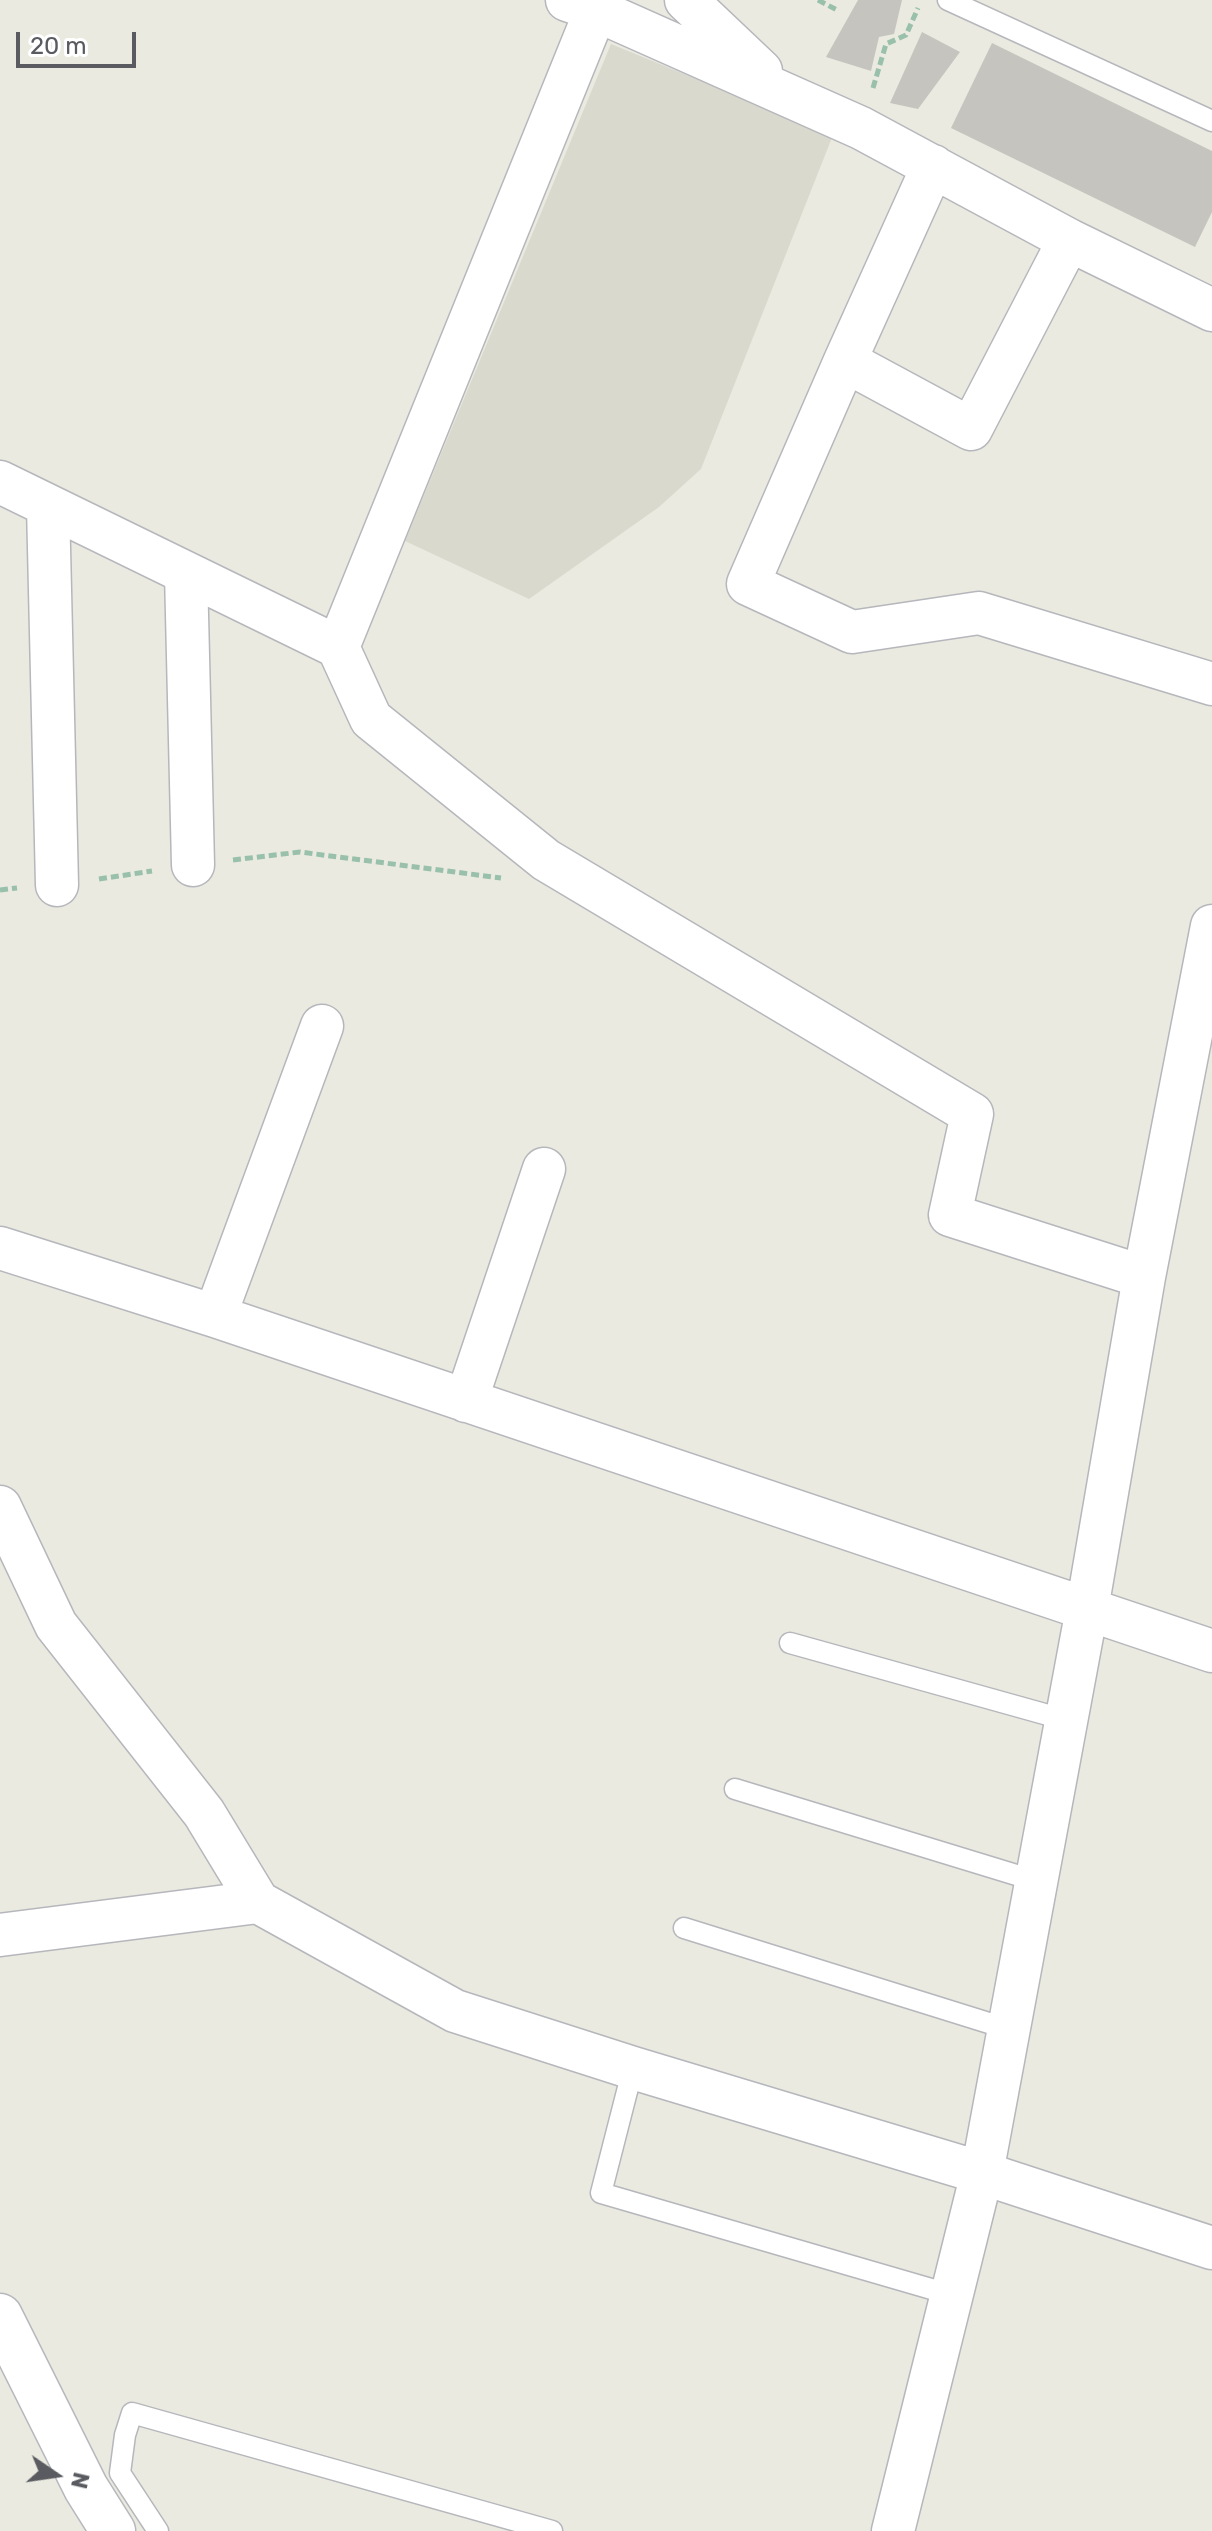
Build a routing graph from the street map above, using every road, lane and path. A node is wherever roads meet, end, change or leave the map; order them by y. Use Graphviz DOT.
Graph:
graph roads {
  1 [pos="686,0"];
  2 [pos="818,0"];
  3 [pos="919,0"];
  4 [pos="948,0"];
  5 [pos="581,5"];
  6 [pos="837,10"];
  7 [pos="785,94"];
  8 [pos="1212,121"];
  9 [pos="861,128"];
  10 [pos="933,166"];
  11 [pos="1069,240"];
  12 [pos="1212,310"];
  13 [pos="845,361"];
  14 [pos="0,482"];
  15 [pos="48,506"];
  16 [pos="186,573"];
  17 [pos="338,647"];
  18 [pos="1212,684"];
  19 [pos="193,865"];
  20 [pos="503,878"];
  21 [pos="57,885"];
  22 [pos="0,890"];
  23 [pos="1212,926"];
  24 [pos="1207,982"];
  25 [pos="322,1026"];
  26 [pos="544,1169"];
  27 [pos="0,1248"];
  28 [pos="1144,1277"];
  29 [pos="215,1316"];
  30 [pos="466,1401"];
  31 [pos="0,1507"];
  32 [pos="1087,1609"];
  33 [pos="790,1643"];
  34 [pos="1212,1651"];
  35 [pos="1066,1720"];
  36 [pos="735,1789"];
  37 [pos="1036,1881"];
  38 [pos="258,1902"];
  39 [pos="684,1928"];
  40 [pos="0,1935"];
  41 [pos="1008,2029"];
  42 [pos="633,2068"];
  43 [pos="982,2173"];
  44 [pos="1212,2248"];
  45 [pos="952,2295"];
  46 [pos="0,2316"];
  47 [pos="113,2531"];
  48 [pos="158,2531"];
  49 [pos="552,2531"];
  50 [pos="893,2531"];
  1 -- 7 [label="street"];
  2 -- 6 [label="path"];
  3 -- 9 [label="path"];
  4 -- 8 [label="lane"];
  5 -- 7 [label="street"];
  5 -- 17 [label="street"];
  7 -- 9 [label="street"];
  9 -- 10 [label="street"];
  10 -- 11 [label="street"];
  10 -- 13 [label="street"];
  11 -- 12 [label="street"];
  11 -- 13 [label="street"];
  13 -- 18 [label="street"];
  14 -- 15 [label="street"];
  15 -- 16 [label="street"];
  15 -- 21 [label="street"];
  16 -- 17 [label="street"];
  16 -- 19 [label="street"];
  17 -- 28 [label="street"];
  19 -- 20 [label="path"];
  19 -- 21 [label="path"];
  21 -- 22 [label="path"];
  23 -- 24 [label="street"];
  24 -- 28 [label="street"];
  25 -- 29 [label="street"];
  26 -- 30 [label="street"];
  27 -- 29 [label="street"];
  28 -- 32 [label="street"];
  29 -- 30 [label="street"];
  30 -- 32 [label="street"];
  31 -- 38 [label="street"];
  32 -- 34 [label="street"];
  32 -- 35 [label="street"];
  33 -- 35 [label="lane"];
  35 -- 37 [label="street"];
  36 -- 37 [label="lane"];
  37 -- 41 [label="street"];
  38 -- 40 [label="street"];
  38 -- 42 [label="street"];
  39 -- 41 [label="lane"];
  41 -- 43 [label="street"];
  42 -- 43 [label="street"];
  42 -- 45 [label="lane"];
  43 -- 44 [label="street"];
  43 -- 45 [label="street"];
  45 -- 50 [label="street"];
  46 -- 47 [label="street"];
  48 -- 49 [label="lane"];
}
